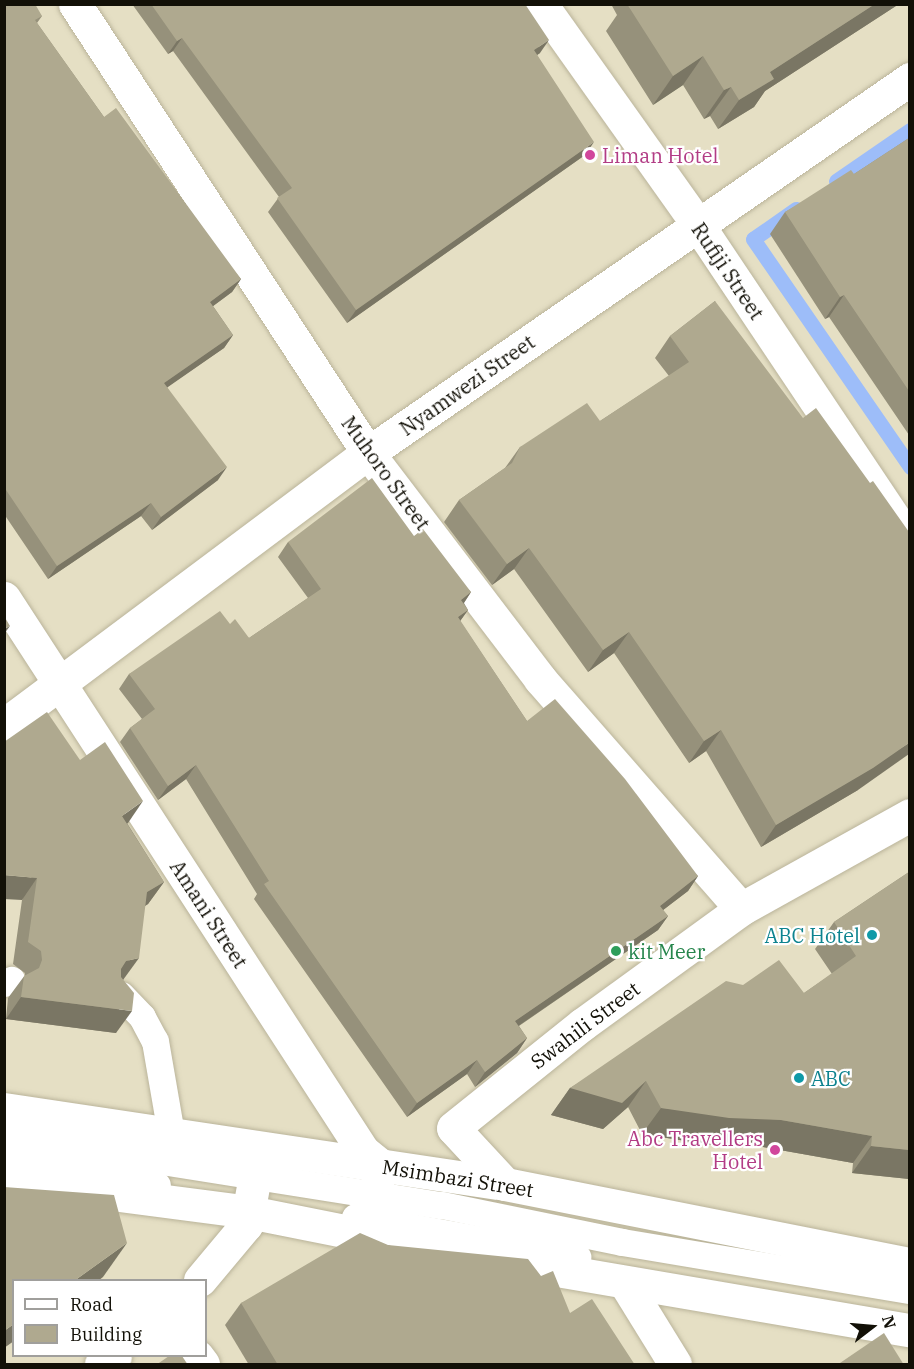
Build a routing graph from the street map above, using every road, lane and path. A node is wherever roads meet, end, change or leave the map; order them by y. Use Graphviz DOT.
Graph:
graph roads {
  1 [pos="75,4"];
  2 [pos="541,4"];
  3 [pos="909,80"];
  4 [pos="698,225"];
  5 [pos="368,453"];
  6 [pos="909,542"];
  7 [pos="4,598"];
  8 [pos="60,687"];
  9 [pos="4,725"];
  10 [pos="909,815"];
  11 [pos="741,909"];
  12 [pos="121,995"];
  13 [pos="4,1109"];
  14 [pos="171,1134"];
  15 [pos="4,1136"];
  16 [pos="4,1159"];
  17 [pos="4,1180"];
  18 [pos="253,1184"];
  19 [pos="505,1184"];
  20 [pos="375,1204"];
  21 [pos="909,1264"];
  22 [pos="202,1279"];
  23 [pos="625,1283"];
  24 [pos="909,1290"];
  25 [pos="909,1314"];
  26 [pos="909,1330"];
  27 [pos="675,1365"];
  1 -- 5 [label="street, Muhoro Street"];
  2 -- 4 [label="street, Rufiji Street"];
  3 -- 4 [label="street, Nyamwezi Street"];
  4 -- 5 [label="street, Nyamwezi Street"];
  4 -- 6 [label="street, Rufiji Street"];
  5 -- 8 [label="street, Nyamwezi Street"];
  5 -- 11 [label="street, Muhoro Street"];
  7 -- 8 [label="street, Amani Street"];
  8 -- 9 [label="street, Nyamwezi Street"];
  8 -- 20 [label="street, Amani Street"];
  10 -- 11 [label="street, Swahili Street"];
  11 -- 19 [label="street, Swahili Street"];
  12 -- 14 [label="lane"];
  13 -- 14 [label="street, Msimbazi Street"];
  14 -- 18 [label="street, Msimbazi Street"];
  15 -- 18 [label="lane"];
  16 -- 18 [label="lane"];
  17 -- 18 [label="street, Msimbazi Street"];
  18 -- 20 [label="street, Msimbazi Street"];
  18 -- 20 [label="street, Msimbazi Street"];
  18 -- 22 [label="street"];
  19 -- 20 [label="street, Msimbazi Street"];
  19 -- 21 [label="street, Msimbazi Street"];
  20 -- 23 [label="street, Msimbazi Street"];
  20 -- 24 [label="lane"];
  20 -- 25 [label="lane"];
  23 -- 26 [label="street, Msimbazi Street"];
  23 -- 27 [label="street"];
}
